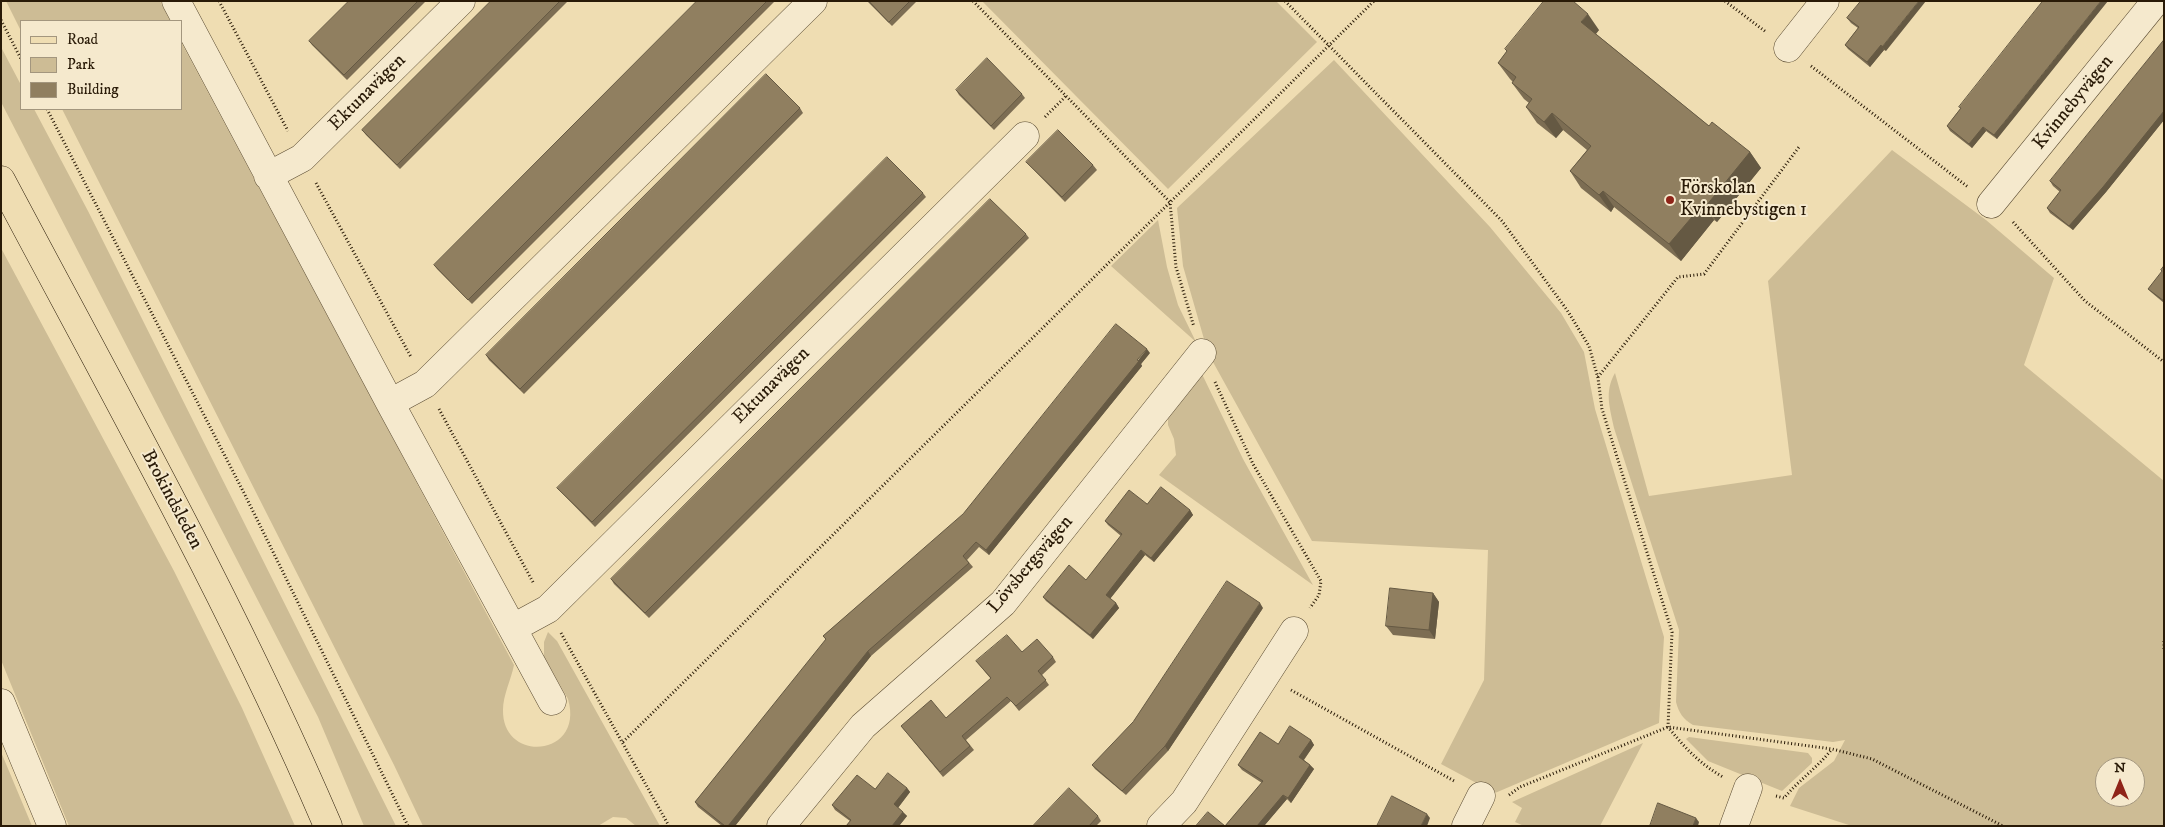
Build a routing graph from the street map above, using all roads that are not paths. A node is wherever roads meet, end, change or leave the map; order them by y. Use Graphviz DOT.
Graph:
graph roads {
  1 [pos="176,1"];
  2 [pos="460,1"];
  3 [pos="813,1"];
  4 [pos="1825,1"];
  5 [pos="2156,1"];
  6 [pos="1788,48"];
  7 [pos="1026,136"];
  8 [pos="268,176"];
  9 [pos="1,180"];
  10 [pos="1991,204"];
  11 [pos="1202,353"];
  12 [pos="390,403"];
  13 [pos="513,628"];
  14 [pos="1294,631"];
  15 [pos="552,701"];
  16 [pos="1,703"];
  17 [pos="1748,788"];
  18 [pos="1481,796"];
  19 [pos="52,826"];
  20 [pos="328,826"];
  21 [pos="781,826"];
  22 [pos="1161,826"];
  23 [pos="1466,826"];
  24 [pos="1734,826"];
  1 -- 8 [label="street"];
  2 -- 8 [label="street, Ektunavägen"];
  3 -- 12 [label="street"];
  4 -- 6 [label="street"];
  5 -- 10 [label="street, Kvinnebyvägen"];
  7 -- 13 [label="street, Ektunavägen"];
  8 -- 12 [label="street"];
  9 -- 20 [label="main road, Brokindsleden"];
  11 -- 21 [label="street, Lövsbergsvägen"];
  12 -- 13 [label="street"];
  13 -- 15 [label="street"];
  14 -- 22 [label="street"];
  16 -- 19 [label="street"];
  17 -- 24 [label="street"];
  18 -- 23 [label="street"];
}
